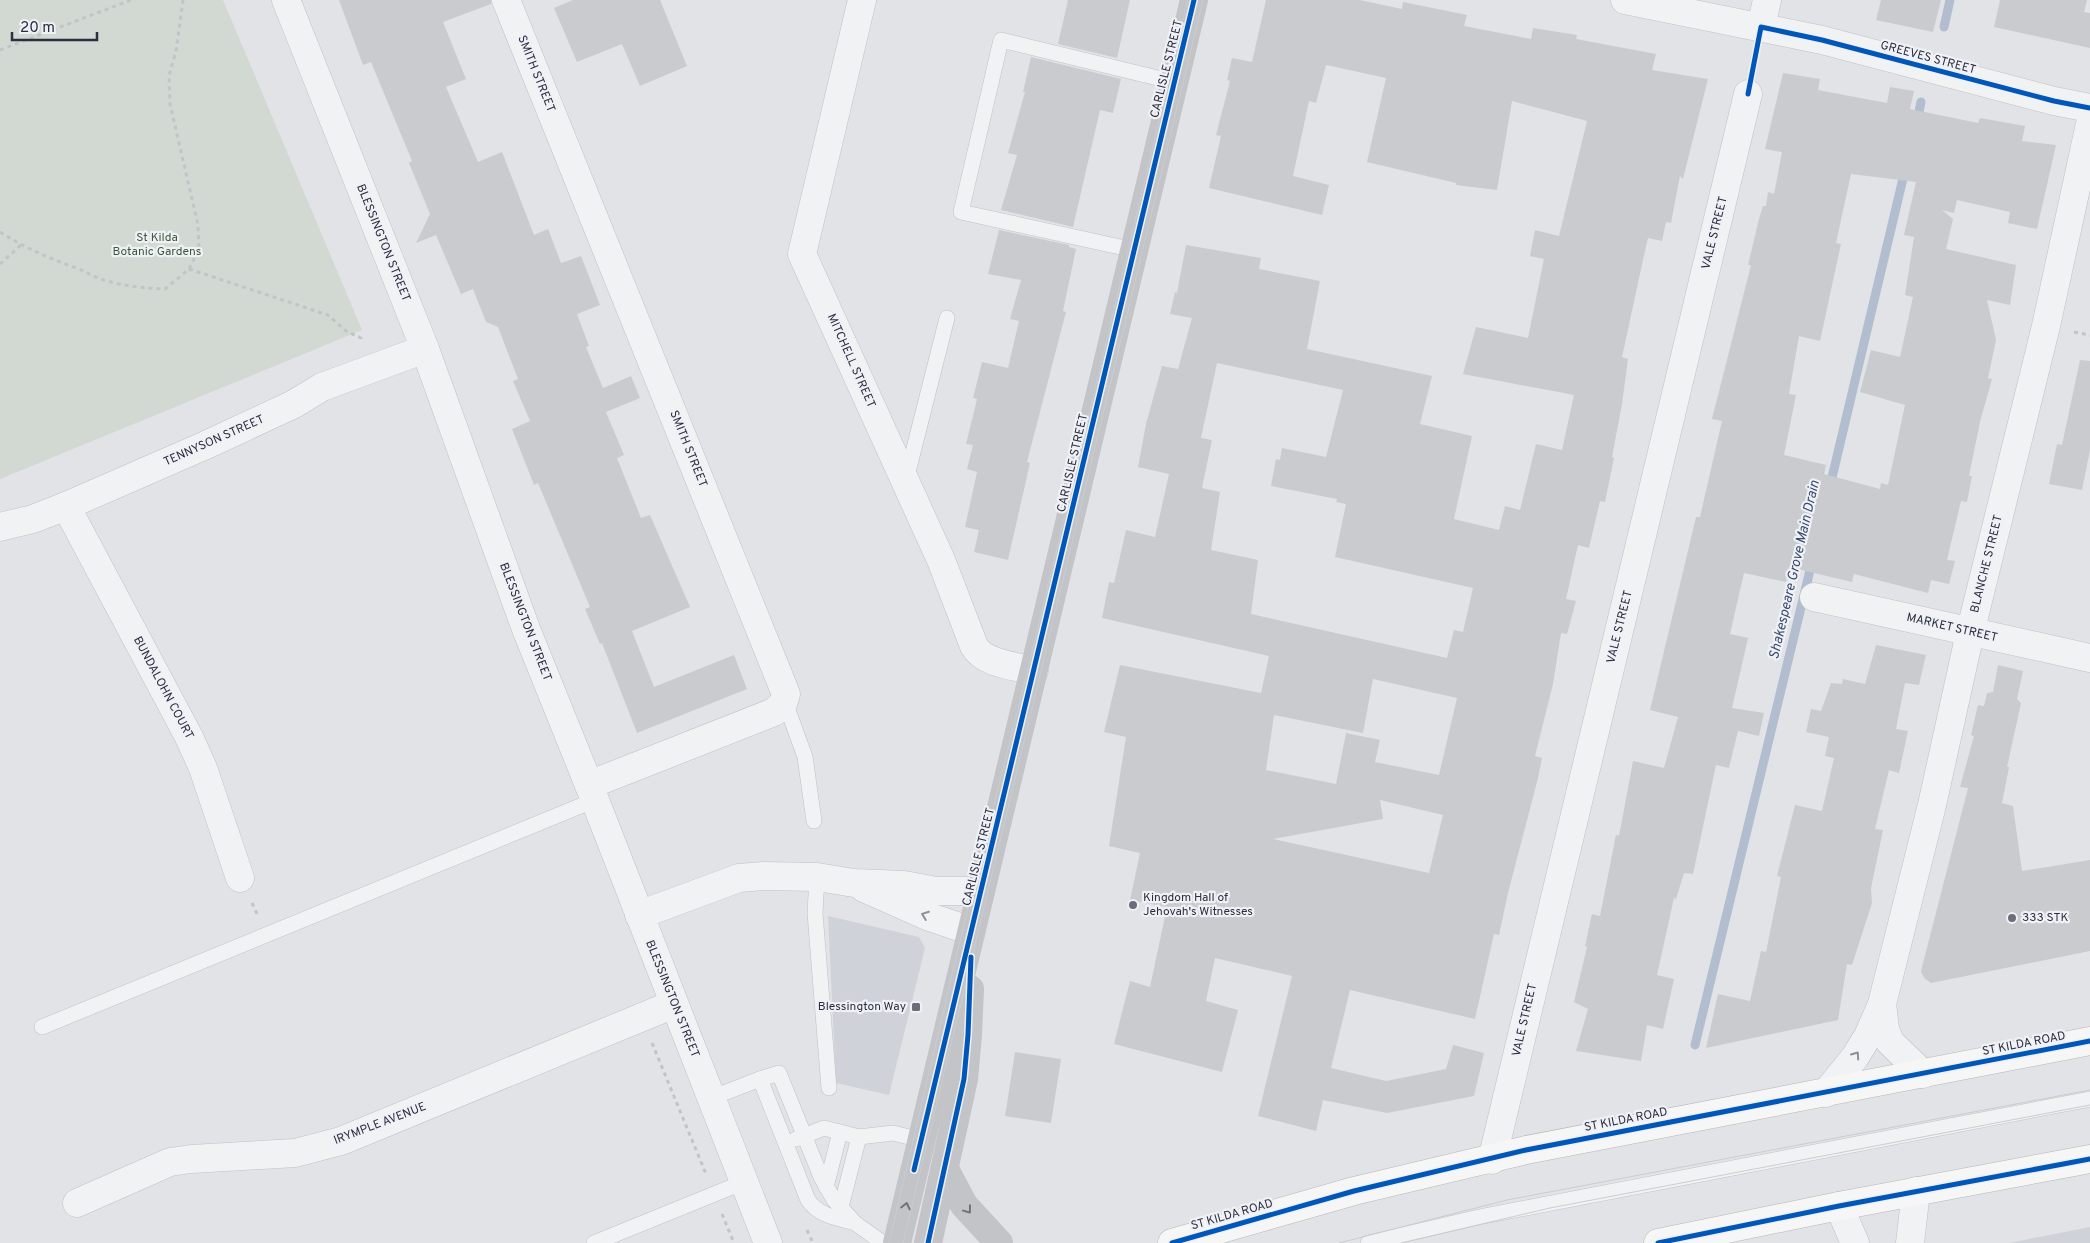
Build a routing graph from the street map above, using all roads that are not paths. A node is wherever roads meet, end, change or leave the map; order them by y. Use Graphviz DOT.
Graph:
graph roads {
  1 [pos="286,0"];
  2 [pos="506,0"];
  3 [pos="862,0"];
  4 [pos="1194,0"];
  5 [pos="1625,0"];
  6 [pos="1766,0"];
  7 [pos="1761,27"];
  8 [pos="1174,82"];
  9 [pos="1748,94"];
  10 [pos="2090,108"];
  11 [pos="2090,124"];
  12 [pos="1134,250"];
  13 [pos="947,318"];
  14 [pos="425,349"];
  15 [pos="905,482"];
  16 [pos="66,506"];
  17 [pos="0,527"];
  18 [pos="1814,596"];
  19 [pos="1970,633"];
  20 [pos="2090,658"];
  21 [pos="1034,671"];
  22 [pos="784,700"];
  23 [pos="592,792"];
  24 [pos="814,820"];
  25 [pos="817,877"];
  26 [pos="240,878"];
  27 [pos="854,883"];
  28 [pos="980,891"];
  29 [pos="639,915"];
  30 [pos="971,932"];
  31 [pos="674,1004"];
  32 [pos="1882,1004"];
  33 [pos="42,1027"];
  34 [pos="2090,1041"];
  35 [pos="1923,1074"];
  36 [pos="760,1079"];
  37 [pos="829,1088"];
  38 [pos="1826,1093"];
  39 [pos="711,1098"];
  40 [pos="2090,1099"];
  41 [pos="840,1132"];
  42 [pos="805,1136"];
  43 [pos="859,1137"];
  44 [pos="920,1140"];
  45 [pos="785,1144"];
  46 [pos="2090,1159"];
  47 [pos="1492,1160"];
  48 [pos="945,1170"];
  49 [pos="744,1182"];
  50 [pos="826,1187"];
  51 [pos="1916,1191"];
  52 [pos="77,1203"];
  53 [pos="1838,1206"];
  54 [pos="841,1207"];
  55 [pos="855,1223"];
  56 [pos="594,1243"];
  57 [pos="768,1243"];
  58 [pos="883,1243"];
  59 [pos="897,1243"];
  60 [pos="928,1243"];
  61 [pos="999,1243"];
  62 [pos="1172,1243"];
  63 [pos="1368,1243"];
  64 [pos="1658,1243"];
  65 [pos="1855,1243"];
  66 [pos="1910,1243"];
  1 -- 14 [label="street, BLESSINGTON STREET"];
  2 -- 22 [label="street, SMITH STREET"];
  3 -- 15 [label="street, MITCHELL STREET"];
  4 -- 8 [label="main road, CARLISLE STREET"];
  5 -- 7 [label="street, GREEVES STREET"];
  6 -- 7 [label="street"];
  7 -- 10 [label="street, GREEVES STREET"];
  8 -- 12 [label="main road, CARLISLE STREET"];
  8 -- 12 [label="lane"];
  9 -- 47 [label="street, VALE STREET"];
  11 -- 19 [label="street, BLANCHE STREET"];
  12 -- 21 [label="main road, CARLISLE STREET"];
  13 -- 15 [label="lane"];
  14 -- 16 [label="street, TENNYSON STREET"];
  14 -- 23 [label="street, BLESSINGTON STREET"];
  15 -- 21 [label="street, MITCHELL STREET"];
  16 -- 17 [label="street, TENNYSON STREET"];
  16 -- 26 [label="street, BUNDALOHN COURT"];
  18 -- 19 [label="street, MARKET STREET"];
  19 -- 20 [label="street, MARKET STREET"];
  19 -- 32 [label="street, BLANCHE STREET"];
  21 -- 28 [label="main road, CARLISLE STREET"];
  22 -- 23 [label="street"];
  22 -- 24 [label="lane"];
  23 -- 29 [label="street, BLESSINGTON STREET"];
  23 -- 33 [label="lane"];
  25 -- 27 [label="street"];
  25 -- 29 [label="street"];
  25 -- 37 [label="lane"];
  27 -- 28 [label="street"];
  30 -- 27 [label="street, one-way"];
  28 -- 30 [label="main road, CARLISLE STREET"];
  29 -- 31 [label="street, BLESSINGTON STREET"];
  30 -- 44 [label="main road, CARLISLE STREET"];
  30 -- 48 [label="main road, CARLISLE STREET"];
  31 -- 39 [label="street, BLESSINGTON STREET"];
  31 -- 52 [label="street, IRYMPLE AVENUE"];
  32 -- 35 [label="street, BLANCHE STREET"];
  38 -- 32 [label="street, BLANCHE STREET, one-way"];
  34 -- 35 [label="highway, ST KILDA ROAD"];
  35 -- 38 [label="highway, ST KILDA ROAD"];
  36 -- 39 [label="lane"];
  36 -- 42 [label="lane"];
  36 -- 45 [label="lane"];
  38 -- 47 [label="highway, ST KILDA ROAD"];
  39 -- 49 [label="street, BLESSINGTON STREET"];
  40 -- 63 [label="lane"];
  41 -- 42 [label="lane"];
  41 -- 43 [label="lane"];
  41 -- 50 [label="lane"];
  42 -- 45 [label="lane"];
  42 -- 50 [label="lane"];
  43 -- 44 [label="lane"];
  43 -- 54 [label="lane"];
  59 -- 44 [label="main road, CARLISLE STREET, one-way"];
  45 -- 55 [label="lane"];
  46 -- 51 [label="highway"];
  47 -- 62 [label="highway, ST KILDA ROAD"];
  48 -- 60 [label="main road, CARLISLE STREET"];
  48 -- 61 [label="main road, one-way"];
  49 -- 56 [label="lane"];
  49 -- 57 [label="street, BLESSINGTON STREET"];
  50 -- 54 [label="lane"];
  51 -- 53 [label="highway"];
  51 -- 66 [label="street"];
  53 -- 64 [label="highway"];
  53 -- 65 [label="street"];
  54 -- 55 [label="lane"];
  55 -- 58 [label="lane"];
}
